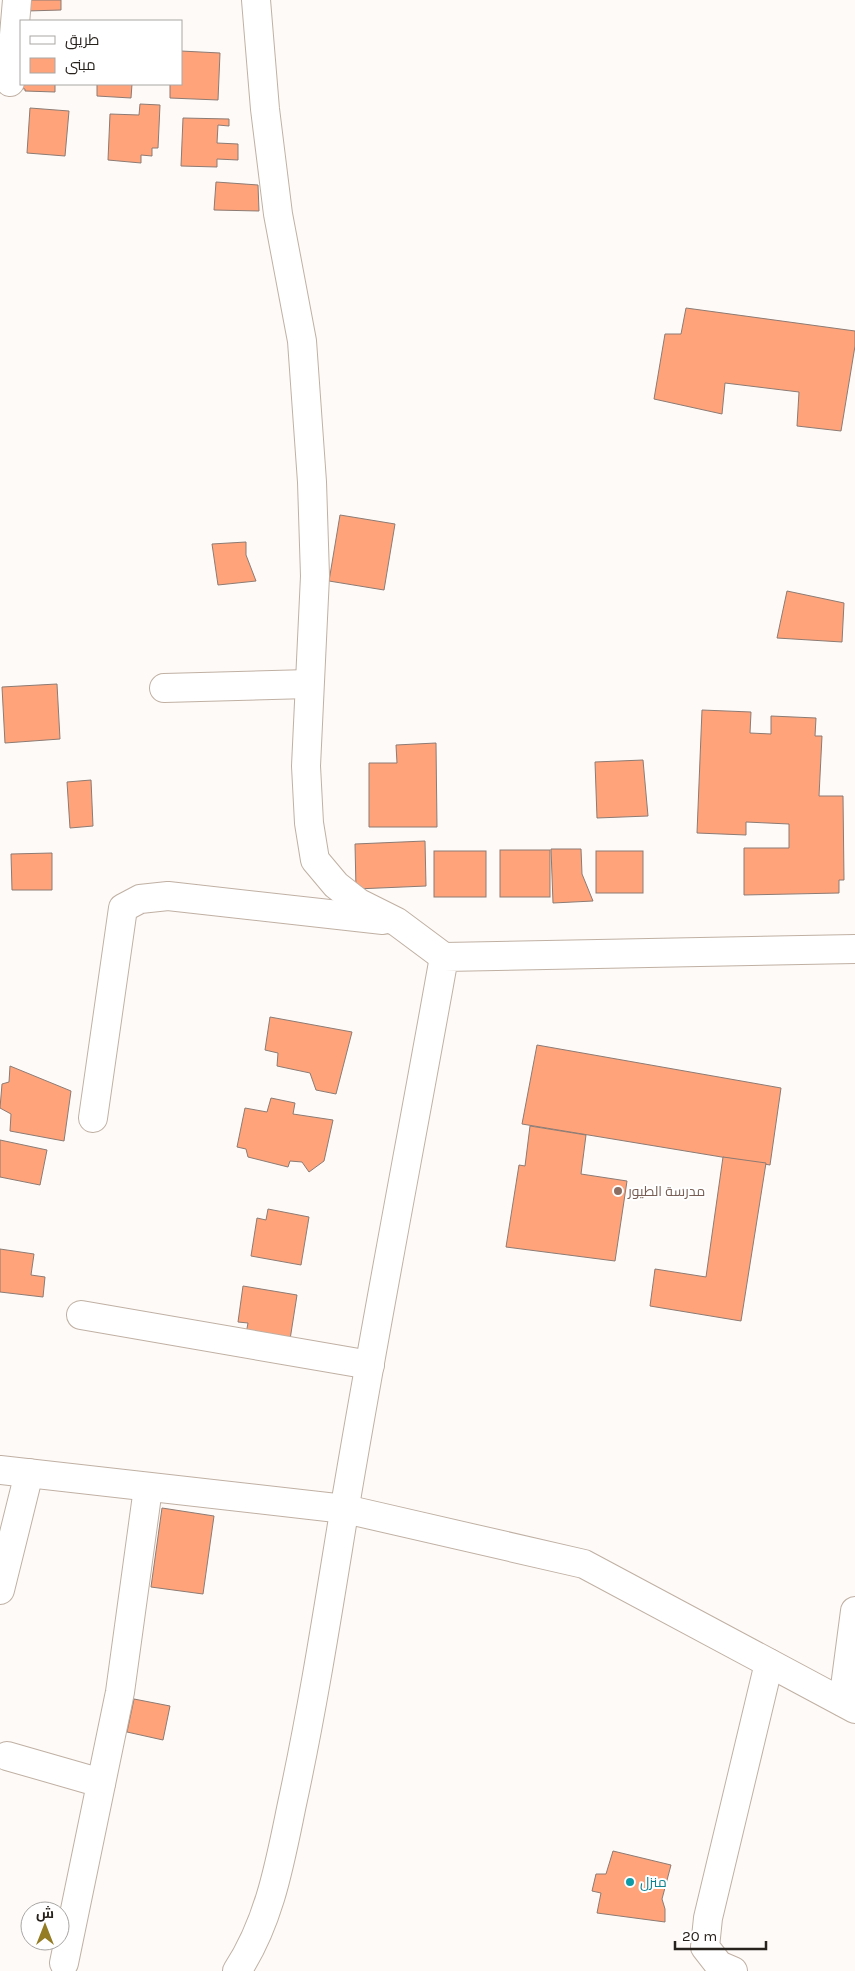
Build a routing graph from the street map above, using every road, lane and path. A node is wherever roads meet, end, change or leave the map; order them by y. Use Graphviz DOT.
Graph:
graph roads {
  1 [pos="17,0"];
  2 [pos="256,0"];
  3 [pos="10,82"];
  4 [pos="309,684"];
  5 [pos="164,688"];
  6 [pos="397,922"];
  7 [pos="855,948"];
  8 [pos="444,957"];
  9 [pos="93,1118"];
  10 [pos="81,1315"];
  11 [pos="370,1365"];
  12 [pos="0,1470"];
  13 [pos="29,1473"];
  14 [pos="148,1488"];
  15 [pos="345,1509"];
  16 [pos="0,1590"];
  17 [pos="855,1611"];
  18 [pos="769,1663"];
  19 [pos="849,1706"];
  20 [pos="7,1756"];
  21 [pos="101,1783"];
  22 [pos="64,1963"];
  23 [pos="237,1971"];
  24 [pos="733,1971"];
  1 -- 3 [label="street"];
  2 -- 4 [label="street"];
  4 -- 5 [label="street"];
  4 -- 6 [label="street"];
  6 -- 8 [label="street"];
  6 -- 9 [label="street"];
  7 -- 8 [label="street"];
  8 -- 11 [label="street"];
  10 -- 11 [label="street"];
  11 -- 15 [label="street"];
  12 -- 13 [label="street"];
  13 -- 14 [label="street"];
  13 -- 16 [label="street"];
  14 -- 15 [label="street"];
  14 -- 21 [label="street"];
  15 -- 18 [label="street"];
  15 -- 23 [label="street"];
  17 -- 19 [label="street"];
  18 -- 19 [label="street"];
  18 -- 24 [label="street"];
  20 -- 21 [label="street"];
  21 -- 22 [label="street"];
}
